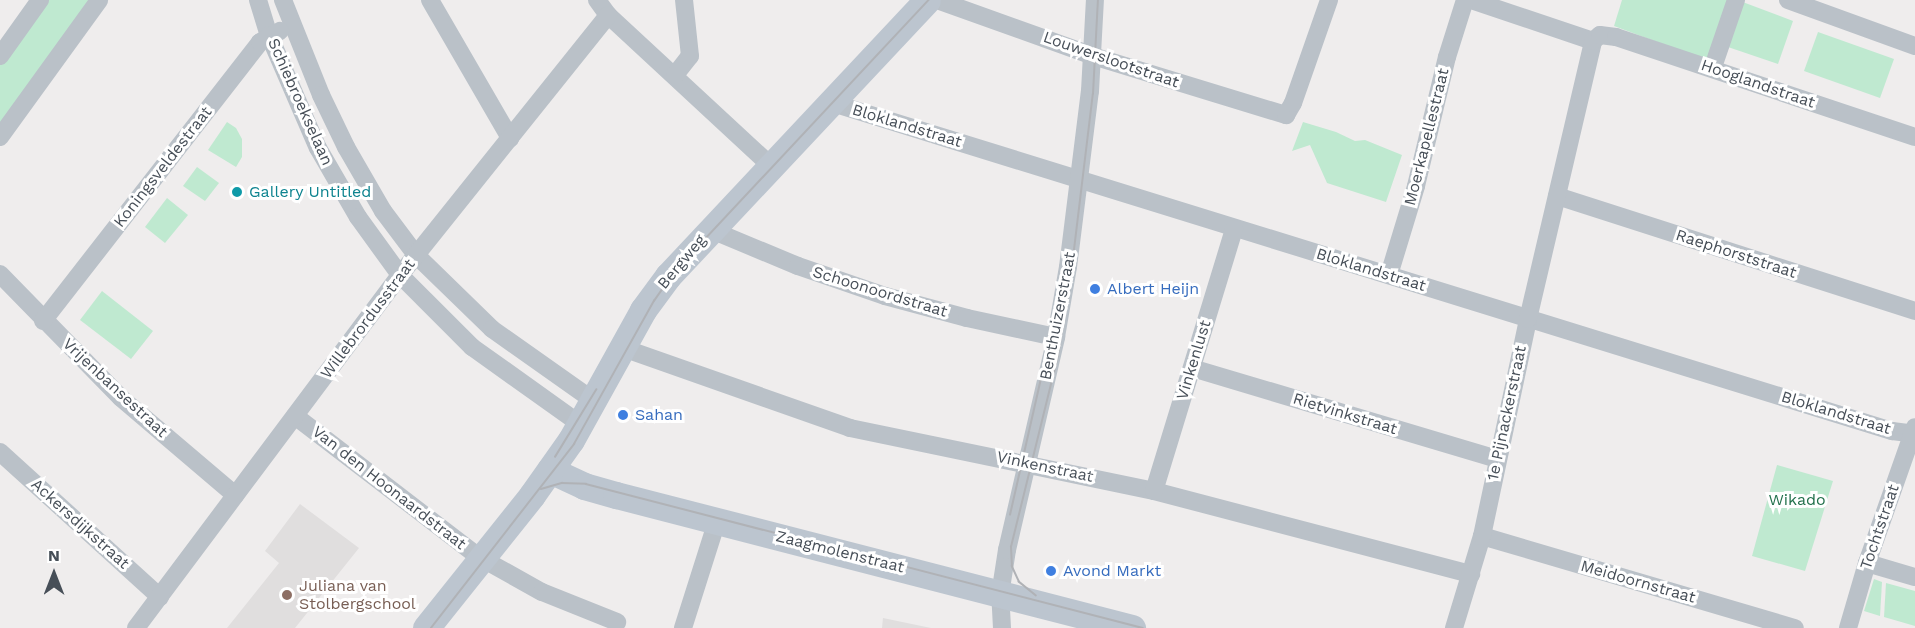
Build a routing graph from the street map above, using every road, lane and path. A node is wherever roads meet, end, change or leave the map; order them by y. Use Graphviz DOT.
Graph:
graph roads {
  1 [pos="40,0"];
  2 [pos="99,0"];
  3 [pos="258,0"];
  4 [pos="284,0"];
  5 [pos="430,0"];
  6 [pos="597,0"];
  7 [pos="684,0"];
  8 [pos="927,0"];
  9 [pos="937,0"];
  10 [pos="1095,0"];
  11 [pos="1329,0"];
  12 [pos="1465,0"];
  13 [pos="1471,0"];
  14 [pos="1736,0"];
  15 [pos="1788,0"];
  16 [pos="608,15"];
  17 [pos="292,25"];
  18 [pos="269,35"];
  19 [pos="1596,38"];
  20 [pos="1915,46"];
  21 [pos="1093,55"];
  22 [pos="0,56"];
  23 [pos="1713,67"];
  24 [pos="675,75"];
  25 [pos="829,102"];
  26 [pos="0,137"];
  27 [pos="1915,137"];
  28 [pos="510,138"];
  29 [pos="770,165"];
  30 [pos="1080,180"];
  31 [pos="1557,196"];
  32 [pos="709,229"];
  33 [pos="1234,229"];
  34 [pos="416,255"];
  35 [pos="0,274"];
  36 [pos="400,275"];
  37 [pos="1389,275"];
  38 [pos="1915,311"];
  39 [pos="1528,319"];
  40 [pos="43,321"];
  41 [pos="1056,338"];
  42 [pos="623,348"];
  43 [pos="1192,368"];
  44 [pos="594,401"];
  45 [pos="295,416"];
  46 [pos="580,424"];
  47 [pos="1914,431"];
  48 [pos="0,452"];
  49 [pos="1497,459"];
  50 [pos="1027,463"];
  51 [pos="550,470"];
  52 [pos="1154,491"];
  53 [pos="235,495"];
  54 [pos="717,521"];
  55 [pos="1482,536"];
  56 [pos="482,559"];
  57 [pos="1867,563"];
  58 [pos="1471,574"];
  59 [pos="1915,578"];
  60 [pos="1000,593"];
  61 [pos="160,597"];
  62 [pos="616,622"];
  63 [pos="136,628"];
  64 [pos="426,628"];
  65 [pos="683,628"];
  66 [pos="1002,628"];
  67 [pos="1132,628"];
  68 [pos="1454,628"];
  69 [pos="1795,628"];
  70 [pos="1848,628"];
  1 -- 22 [label="street"];
  2 -- 26 [label="street"];
  3 -- 18 [label="street, Schiebroekselaan"];
  4 -- 17 [label="street, Schiebroekselaan"];
  5 -- 28 [label="street"];
  6 -- 16 [label="street"];
  7 -- 24 [label="street"];
  8 -- 25 [label="street, Bergweg"];
  9 -- 21 [label="street, Louwerslootstraat"];
  10 -- 21 [label="street, Benthuizerstraat"];
  11 -- 21 [label="street, Louwerslootstraat"];
  12 -- 37 [label="street, Moerkapellestraat"];
  13 -- 19 [label="street, Hooglandstraat"];
  14 -- 23 [label="street"];
  15 -- 20 [label="street"];
  16 -- 24 [label="street"];
  16 -- 28 [label="street, Willebrordusstraat"];
  17 -- 18 [label="street, Koningsveldestraat"];
  17 -- 34 [label="street, Schiebroekselaan"];
  18 -- 36 [label="street, Schiebroekselaan"];
  18 -- 40 [label="street, Koningsveldestraat"];
  19 -- 23 [label="street, Hooglandstraat"];
  19 -- 31 [label="street, 1e Pijnackerstraat"];
  21 -- 30 [label="street, Benthuizerstraat"];
  23 -- 27 [label="street, Hooglandstraat"];
  24 -- 29 [label="street"];
  25 -- 29 [label="street, Bergweg"];
  25 -- 30 [label="street, Bloklandstraat"];
  28 -- 34 [label="street, Willebrordusstraat"];
  29 -- 32 [label="street, Bergweg"];
  30 -- 33 [label="street, Bloklandstraat"];
  30 -- 41 [label="street, Benthuizerstraat"];
  31 -- 38 [label="street, Raephorststraat"];
  31 -- 39 [label="street, 1e Pijnackerstraat"];
  32 -- 41 [label="street, Schoonoordstraat"];
  32 -- 42 [label="street, Bergweg"];
  33 -- 37 [label="street, Bloklandstraat"];
  33 -- 43 [label="street, Vinkenlust"];
  34 -- 36 [label="street, Willebrordusstraat"];
  34 -- 44 [label="street, Schiebroekselaan"];
  35 -- 40 [label="street, Vrijenbansestraat"];
  36 -- 45 [label="street, Willebrordusstraat"];
  36 -- 46 [label="street, Schiebroekselaan"];
  37 -- 39 [label="street, Bloklandstraat"];
  39 -- 47 [label="street, Bloklandstraat"];
  39 -- 49 [label="street, 1e Pijnackerstraat"];
  40 -- 53 [label="street, Vrijenbansestraat"];
  41 -- 50 [label="street, Benthuizerstraat"];
  42 -- 44 [label="street, Bergweg"];
  42 -- 50 [label="street, Vinkenstraat"];
  43 -- 49 [label="street, Rietvinkstraat"];
  43 -- 52 [label="street, Vinkenlust"];
  44 -- 46 [label="street, Bergweg"];
  45 -- 53 [label="street, Willebrordusstraat"];
  45 -- 56 [label="street, Van den Hoonaardstraat"];
  46 -- 51 [label="street, Bergweg"];
  47 -- 57 [label="street, Tochtstraat"];
  48 -- 61 [label="street, Ackersdijkstraat"];
  49 -- 55 [label="street, 1e Pijnackerstraat"];
  50 -- 52 [label="street, Vinkenstraat"];
  50 -- 60 [label="street, Benthuizerstraat"];
  51 -- 54 [label="street, Zaagmolenstraat"];
  51 -- 56 [label="street, Bergweg"];
  52 -- 58 [label="street, Vinkenstraat"];
  53 -- 61 [label="street, Willebrordusstraat"];
  54 -- 60 [label="street, Zaagmolenstraat"];
  54 -- 65 [label="street"];
  55 -- 58 [label="street, 1e Pijnackerstraat"];
  55 -- 69 [label="street, Meidoornstraat"];
  56 -- 62 [label="street"];
  56 -- 64 [label="street, Bergweg"];
  57 -- 59 [label="street"];
  57 -- 70 [label="street, Tochtstraat"];
  58 -- 68 [label="street, 1e Pijnackerstraat"];
  60 -- 66 [label="street, Benthuizerstraat"];
  60 -- 67 [label="street, Zaagmolenstraat"];
  61 -- 63 [label="street, Willebrordusstraat"];
}
